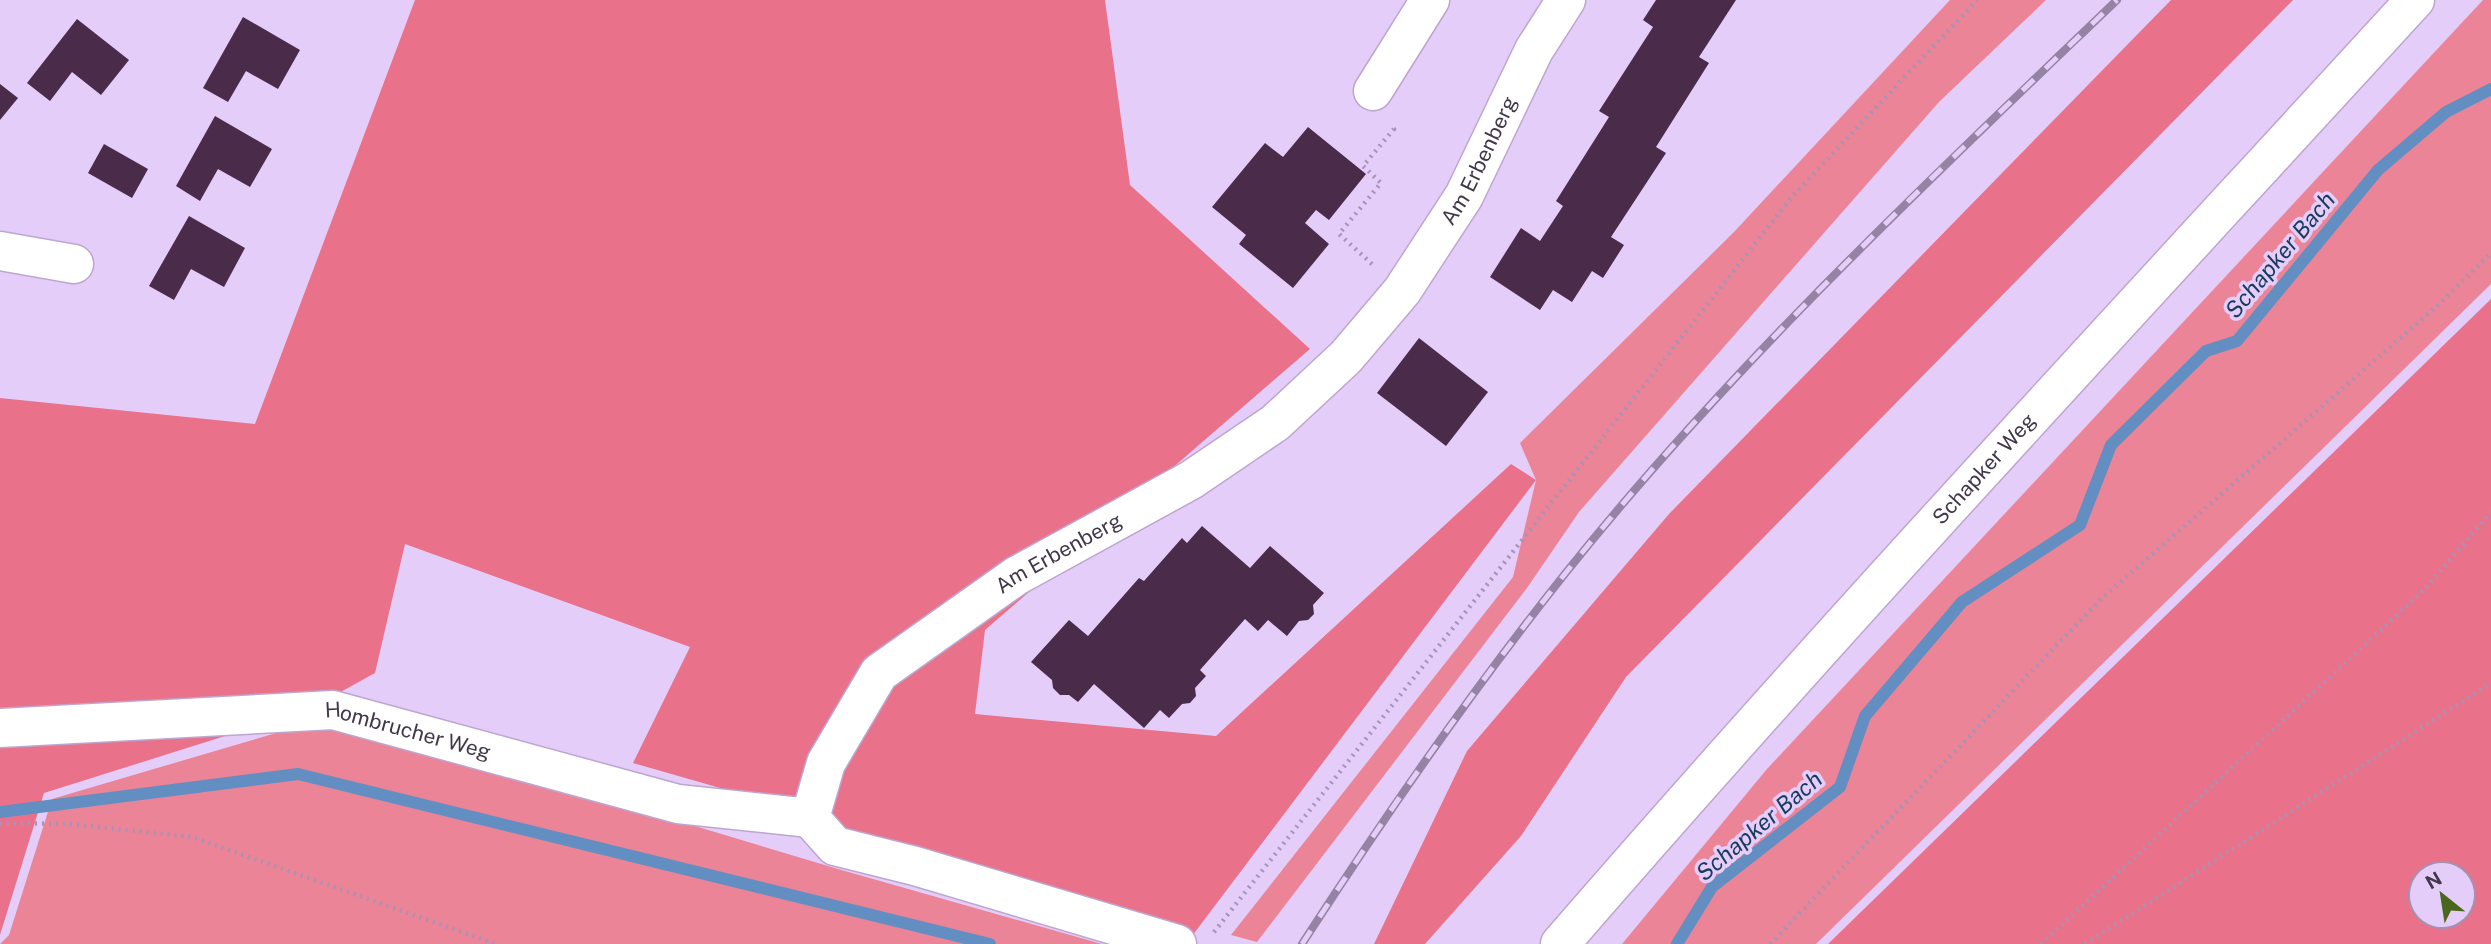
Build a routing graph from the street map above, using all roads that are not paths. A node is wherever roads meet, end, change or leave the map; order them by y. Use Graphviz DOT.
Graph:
graph roads {
  1 [pos="1430,0"];
  2 [pos="1566,0"];
  3 [pos="2416,0"];
  4 [pos="1373,91"];
  5 [pos="0,251"];
  6 [pos="75,264"];
  7 [pos="0,728"];
  8 [pos="810,818"];
  9 [pos="1177,944"];
  10 [pos="1560,944"];
  1 -- 4 [label="street"];
  2 -- 8 [label="street, Am Erbenberg"];
  3 -- 10 [label="street, Schapker Weg"];
  5 -- 6 [label="street"];
  7 -- 8 [label="street, Hombrucher Weg"];
  8 -- 9 [label="street"];
}
